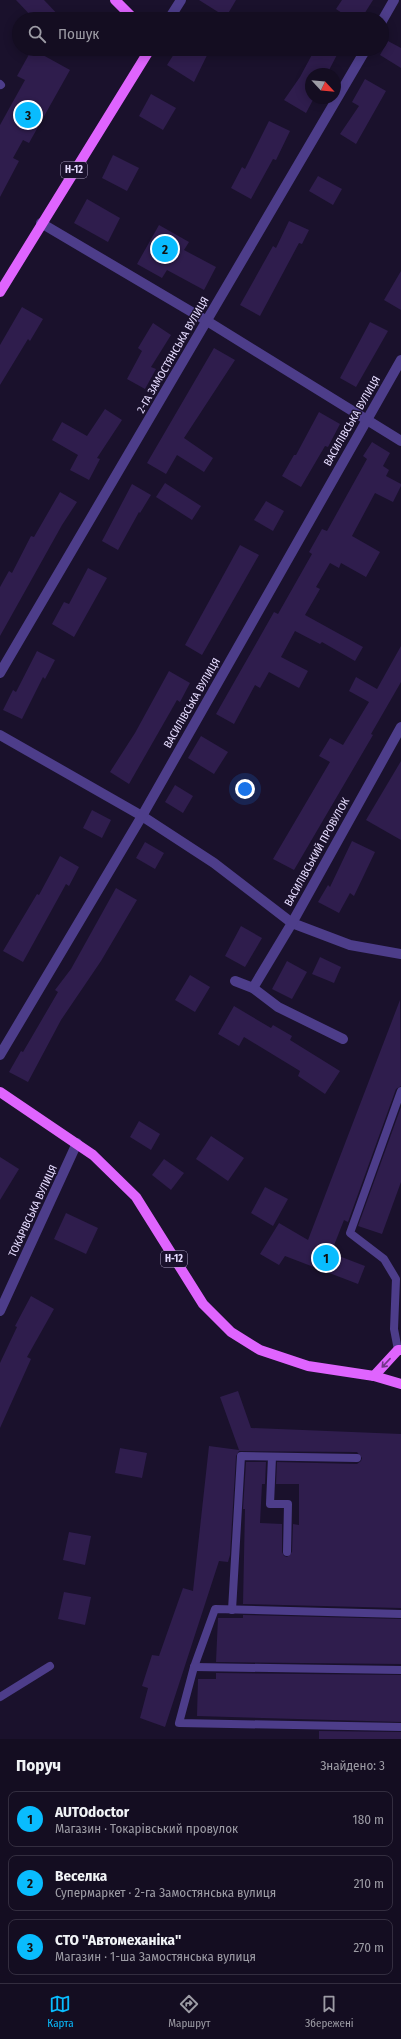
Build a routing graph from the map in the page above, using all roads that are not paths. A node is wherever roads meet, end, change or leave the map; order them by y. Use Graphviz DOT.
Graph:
graph roads {
  1 [pos="115,0"];
  2 [pos="181,0"];
  3 [pos="394,0"];
  4 [pos="127,12"];
  5 [pos="173,12"];
  6 [pos="387,12"];
  7 [pos="146,56"];
  8 [pos="362,56"];
  9 [pos="41,223"];
  10 [pos="0,292"];
  11 [pos="207,321"];
  12 [pos="401,360"];
  13 [pos="366,420"];
  14 [pos="401,441"];
  15 [pos="0,673"];
  16 [pos="401,728"];
  17 [pos="0,735"];
  18 [pos="142,816"];
  19 [pos="292,923"];
  20 [pos="401,954"];
  21 [pos="235,981"];
  22 [pos="253,988"];
  23 [pos="343,1039"];
  24 [pos="0,1055"];
  25 [pos="401,1091"];
  26 [pos="0,1092"];
  27 [pos="77,1143"];
  28 [pos="0,1311"];
  29 [pos="400,1350"];
  30 [pos="374,1376"];
  31 [pos="401,1384"];
  32 [pos="272,1457"];
  33 [pos="357,1458"];
  34 [pos="287,1552"];
  35 [pos="232,1610"];
  36 [pos="401,1614"];
  37 [pos="50,1666"];
  38 [pos="194,1667"];
  39 [pos="401,1670"];
  40 [pos="0,1697"];
  41 [pos="401,1727"];
  1 -- 4 [label="main road"];
  2 -- 5 [label="street"];
  3 -- 6 [label="street"];
  7 -- 9 [label="main road, Н-12"];
  8 -- 11 [label="street, 2-ГА ЗАМОСТЯНСЬКА ВУЛИЦЯ"];
  9 -- 10 [label="main road, Н-12"];
  9 -- 11 [label="street"];
  11 -- 13 [label="street"];
  11 -- 15 [label="street, 2-ГА ЗАМОСТЯНСЬКА ВУЛИЦЯ"];
  12 -- 13 [label="street, ВАСИЛІВСЬКА ВУЛИЦЯ"];
  13 -- 14 [label="street"];
  13 -- 18 [label="street, ВАСИЛІВСЬКА ВУЛИЦЯ"];
  16 -- 19 [label="street, ВАСИЛІВСЬКИЙ ПРОВУЛОК"];
  17 -- 18 [label="street"];
  18 -- 19 [label="street"];
  18 -- 24 [label="street, ВАСИЛІВСЬКА ВУЛИЦЯ"];
  19 -- 20 [label="street"];
  19 -- 22 [label="street, ВАСИЛІВСЬКИЙ ПРОВУЛОК"];
  21 -- 22 [label="street"];
  22 -- 23 [label="street"];
  25 -- 29 [label="lane"];
  26 -- 27 [label="main road, Н-12"];
  27 -- 28 [label="street, ТОКАРІВСЬКА ВУЛИЦЯ"];
  27 -- 30 [label="main road, Н-12"];
  29 -- 30 [label="main road, one-way"];
  30 -- 31 [label="main road, Н-12"];
  32 -- 33 [label="lane"];
  32 -- 34 [label="lane"];
  32 -- 35 [label="lane"];
  35 -- 36 [label="lane"];
  35 -- 38 [label="lane"];
  37 -- 40 [label="lane"];
  38 -- 39 [label="lane"];
  38 -- 41 [label="lane"];
}
